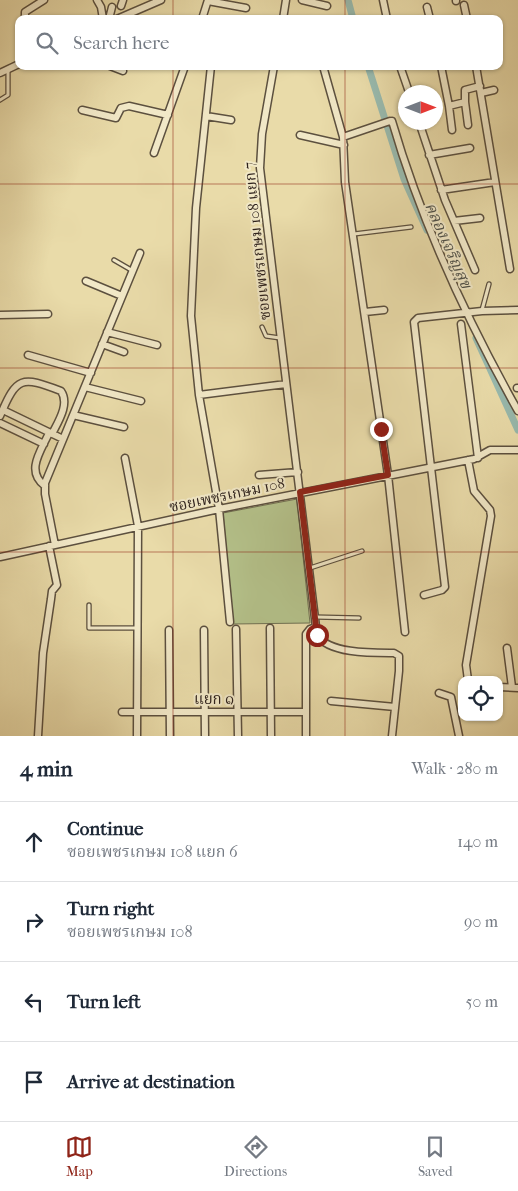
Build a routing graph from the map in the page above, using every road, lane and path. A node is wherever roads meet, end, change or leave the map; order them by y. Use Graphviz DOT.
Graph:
graph roads {
  1 [pos="44,0"];
  2 [pos="96,0"];
  3 [pos="161,0"];
  4 [pos="208,0"];
  5 [pos="286,0"];
  6 [pos="302,0"];
  7 [pos="383,0"];
  8 [pos="114,3"];
  9 [pos="464,5"];
  10 [pos="327,6"];
  11 [pos="427,6"];
  12 [pos="246,8"];
  13 [pos="25,15"];
  14 [pos="102,15"];
  15 [pos="110,15"];
  16 [pos="129,15"];
  17 [pos="203,15"];
  18 [pos="284,15"];
  19 [pos="386,15"];
  20 [pos="429,15"];
  21 [pos="466,15"];
  22 [pos="15,66"];
  23 [pos="8,69"];
  24 [pos="184,70"];
  25 [pos="211,70"];
  26 [pos="273,70"];
  27 [pos="323,70"];
  28 [pos="401,70"];
  29 [pos="442,70"];
  30 [pos="477,70"];
  31 [pos="0,73"];
  32 [pos="407,85"];
  33 [pos="480,89"];
  34 [pos="494,90"];
  35 [pos="0,100"];
  36 [pos="465,102"];
  37 [pos="449,106"];
  38 [pos="82,110"];
  39 [pos="168,115"];
  40 [pos="206,116"];
  41 [pos="231,120"];
  42 [pos="468,125"];
  43 [pos="421,130"];
  44 [pos="452,130"];
  45 [pos="300,135"];
  46 [pos="343,137"];
  47 [pos="344,145"];
  48 [pos="470,148"];
  49 [pos="154,153"];
  50 [pos="429,155"];
  51 [pos="495,182"];
  52 [pos="441,190"];
  53 [pos="480,218"];
  54 [pos="454,222"];
  55 [pos="411,227"];
  56 [pos="354,234"];
  57 [pos="140,253"];
  58 [pos="114,260"];
  59 [pos="510,269"];
  60 [pos="475,270"];
  61 [pos="133,271"];
  62 [pos="86,281"];
  63 [pos="489,284"];
  64 [pos="122,296"];
  65 [pos="384,310"];
  66 [pos="518,310"];
  67 [pos="482,311"];
  68 [pos="365,312"];
  69 [pos="467,313"];
  70 [pos="0,314"];
  71 [pos="48,314"];
  72 [pos="461,324"];
  73 [pos="262,326"];
  74 [pos="108,332"];
  75 [pos="280,338"];
  76 [pos="102,344"];
  77 [pos="157,345"];
  78 [pos="124,352"];
  79 [pos="28,355"];
  80 [pos="91,373"];
  81 [pos="286,384"];
  82 [pos="85,387"];
  83 [pos="199,396"];
  84 [pos="141,401"];
  85 [pos="518,411"];
  86 [pos="1,413"];
  87 [pos="73,415"];
  88 [pos="0,423"];
  89 [pos="124,427"];
  90 [pos="51,433"];
  91 [pos="63,439"];
  92 [pos="44,444"];
  93 [pos="518,450"];
  94 [pos="125,458"];
  95 [pos="478,458"];
  96 [pos="468,460"];
  97 [pos="432,467"];
  98 [pos="298,472"];
  99 [pos="259,475"];
  100 [pos="388,475"];
  101 [pos="45,486"];
  102 [pos="300,492"];
  103 [pos="219,509"];
  104 [pos="138,526"];
  105 [pos="52,545"];
  106 [pos="362,551"];
  107 [pos="0,557"];
  108 [pos="309,568"];
  109 [pos="424,595"];
  110 [pos="89,605"];
  111 [pos="315,617"];
  112 [pos="359,618"];
  113 [pos="230,622"];
  114 [pos="316,627"];
  115 [pos="136,628"];
  116 [pos="270,628"];
  117 [pos="236,629"];
  118 [pos="169,630"];
  119 [pos="204,630"];
  120 [pos="405,632"];
  121 [pos="507,648"];
  122 [pos="467,676"];
  123 [pos="515,688"];
  124 [pos="439,693"];
  125 [pos="331,701"];
  126 [pos="395,707"];
  127 [pos="122,712"];
  128 [pos="136,712"];
  129 [pos="170,712"];
  130 [pos="205,712"];
  131 [pos="238,712"];
  132 [pos="271,712"];
  133 [pos="306,712"];
  134 [pos="38,736"];
  135 [pos="138,736"];
  136 [pos="170,736"];
  137 [pos="205,736"];
  138 [pos="238,736"];
  139 [pos="271,736"];
  140 [pos="306,736"];
  141 [pos="392,736"];
  142 [pos="459,736"];
  1 -- 13 [label="street"];
  2 -- 14 [label="street"];
  3 -- 16 [label="street"];
  4 -- 12 [label="street"];
  4 -- 17 [label="street"];
  5 -- 18 [label="street"];
  6 -- 10 [label="street"];
  7 -- 19 [label="street"];
  8 -- 15 [label="street"];
  9 -- 21 [label="street"];
  11 -- 20 [label="street"];
  22 -- 23 [label="street"];
  23 -- 31 [label="street"];
  23 -- 35 [label="lane"];
  24 -- 39 [label="street"];
  25 -- 40 [label="street"];
  26 -- 75 [label="street, ซอยเพชรเกษม 108 แยก 7"];
  27 -- 46 [label="street"];
  28 -- 32 [label="street"];
  29 -- 37 [label="street"];
  30 -- 33 [label="street"];
  33 -- 34 [label="street"];
  33 -- 36 [label="street"];
  33 -- 51 [label="street"];
  36 -- 37 [label="street"];
  36 -- 42 [label="street"];
  37 -- 44 [label="street"];
  38 -- 39 [label="street"];
  39 -- 49 [label="street"];
  40 -- 41 [label="street"];
  40 -- 83 [label="street"];
  43 -- 50 [label="street"];
  45 -- 47 [label="street"];
  46 -- 47 [label="street"];
  46 -- 69 [label="street"];
  47 -- 56 [label="street"];
  48 -- 50 [label="street"];
  50 -- 52 [label="street"];
  51 -- 52 [label="street"];
  51 -- 59 [label="street"];
  52 -- 54 [label="street"];
  53 -- 54 [label="street"];
  54 -- 60 [label="street"];
  55 -- 56 [label="lane"];
  56 -- 68 [label="street"];
  57 -- 61 [label="street"];
  58 -- 61 [label="lane"];
  61 -- 64 [label="street"];
  62 -- 64 [label="street"];
  63 -- 67 [label="lane"];
  64 -- 74 [label="street"];
  65 -- 68 [label="street"];
  66 -- 67 [label="street"];
  67 -- 69 [label="street"];
  68 -- 100 [label="street"];
  69 -- 85 [label="street"];
  69 -- 97 [label="street"];
  70 -- 71 [label="street"];
  72 -- 95 [label="street"];
  73 -- 75 [label="lane"];
  74 -- 76 [label="street"];
  74 -- 77 [label="street"];
  75 -- 81 [label="street, ซอยเพชรเกษม 108 แยก 7"];
  76 -- 78 [label="street"];
  76 -- 80 [label="street"];
  79 -- 80 [label="street"];
  80 -- 82 [label="street"];
  81 -- 83 [label="street"];
  81 -- 98 [label="street, ซอยเพชรเกษม 108 แยก 7"];
  82 -- 84 [label="street"];
  82 -- 87 [label="street"];
  83 -- 103 [label="street"];
  86 -- 90 [label="street"];
  86 -- 90 [label="street"];
  87 -- 89 [label="street"];
  87 -- 91 [label="street"];
  88 -- 92 [label="street"];
  90 -- 91 [label="street"];
  90 -- 92 [label="street"];
  91 -- 101 [label="street"];
  92 -- 101 [label="street"];
  93 -- 95 [label="street, ซอยเพชรเกษม 108"];
  94 -- 104 [label="street"];
  95 -- 96 [label="street, ซอยเพชรเกษม 108"];
  96 -- 97 [label="street, ซอยเพชรเกษม 108"];
  96 -- 122 [label="street"];
  97 -- 100 [label="street, ซอยเพชรเกษม 108"];
  97 -- 109 [label="street"];
  98 -- 99 [label="street"];
  98 -- 102 [label="street, ซอยเพชรเกษม 108 แยก 7"];
  100 -- 102 [label="street, ซอยเพชรเกษม 108"];
  100 -- 120 [label="street"];
  101 -- 105 [label="street"];
  102 -- 103 [label="street, ซอยเพชรเกษม 108"];
  102 -- 108 [label="street, ซอยเพชรเกษม 108 แยก 7"];
  103 -- 104 [label="street, ซอยเพชรเกษม 108"];
  103 -- 113 [label="street"];
  104 -- 105 [label="street, ซอยเพชรเกษม 108"];
  104 -- 115 [label="street"];
  105 -- 107 [label="street, ซอยเพชรเกษม 108"];
  105 -- 134 [label="street"];
  106 -- 108 [label="lane"];
  108 -- 111 [label="street, ซอยเพชรเกษม 108 แยก 7"];
  110 -- 115 [label="lane"];
  111 -- 112 [label="lane"];
  111 -- 114 [label="street, ซอยเพชรเกษม 108 แยก 7"];
  114 -- 126 [label="street"];
  114 -- 133 [label="street"];
  115 -- 128 [label="street"];
  116 -- 132 [label="street"];
  117 -- 131 [label="street"];
  118 -- 129 [label="street"];
  119 -- 130 [label="street"];
  121 -- 123 [label="street"];
  124 -- 142 [label="street"];
  125 -- 126 [label="street"];
  126 -- 141 [label="street"];
  127 -- 128 [label="street, แยก ๑"];
  128 -- 129 [label="street, แยก ๑"];
  128 -- 135 [label="street"];
  129 -- 130 [label="street, แยก ๑"];
  129 -- 136 [label="street"];
  130 -- 131 [label="street, แยก ๑"];
  130 -- 137 [label="street"];
  131 -- 132 [label="street, แยก ๑"];
  131 -- 138 [label="street"];
  132 -- 133 [label="street, แยก ๑"];
  132 -- 139 [label="street"];
  133 -- 140 [label="street"];
}
